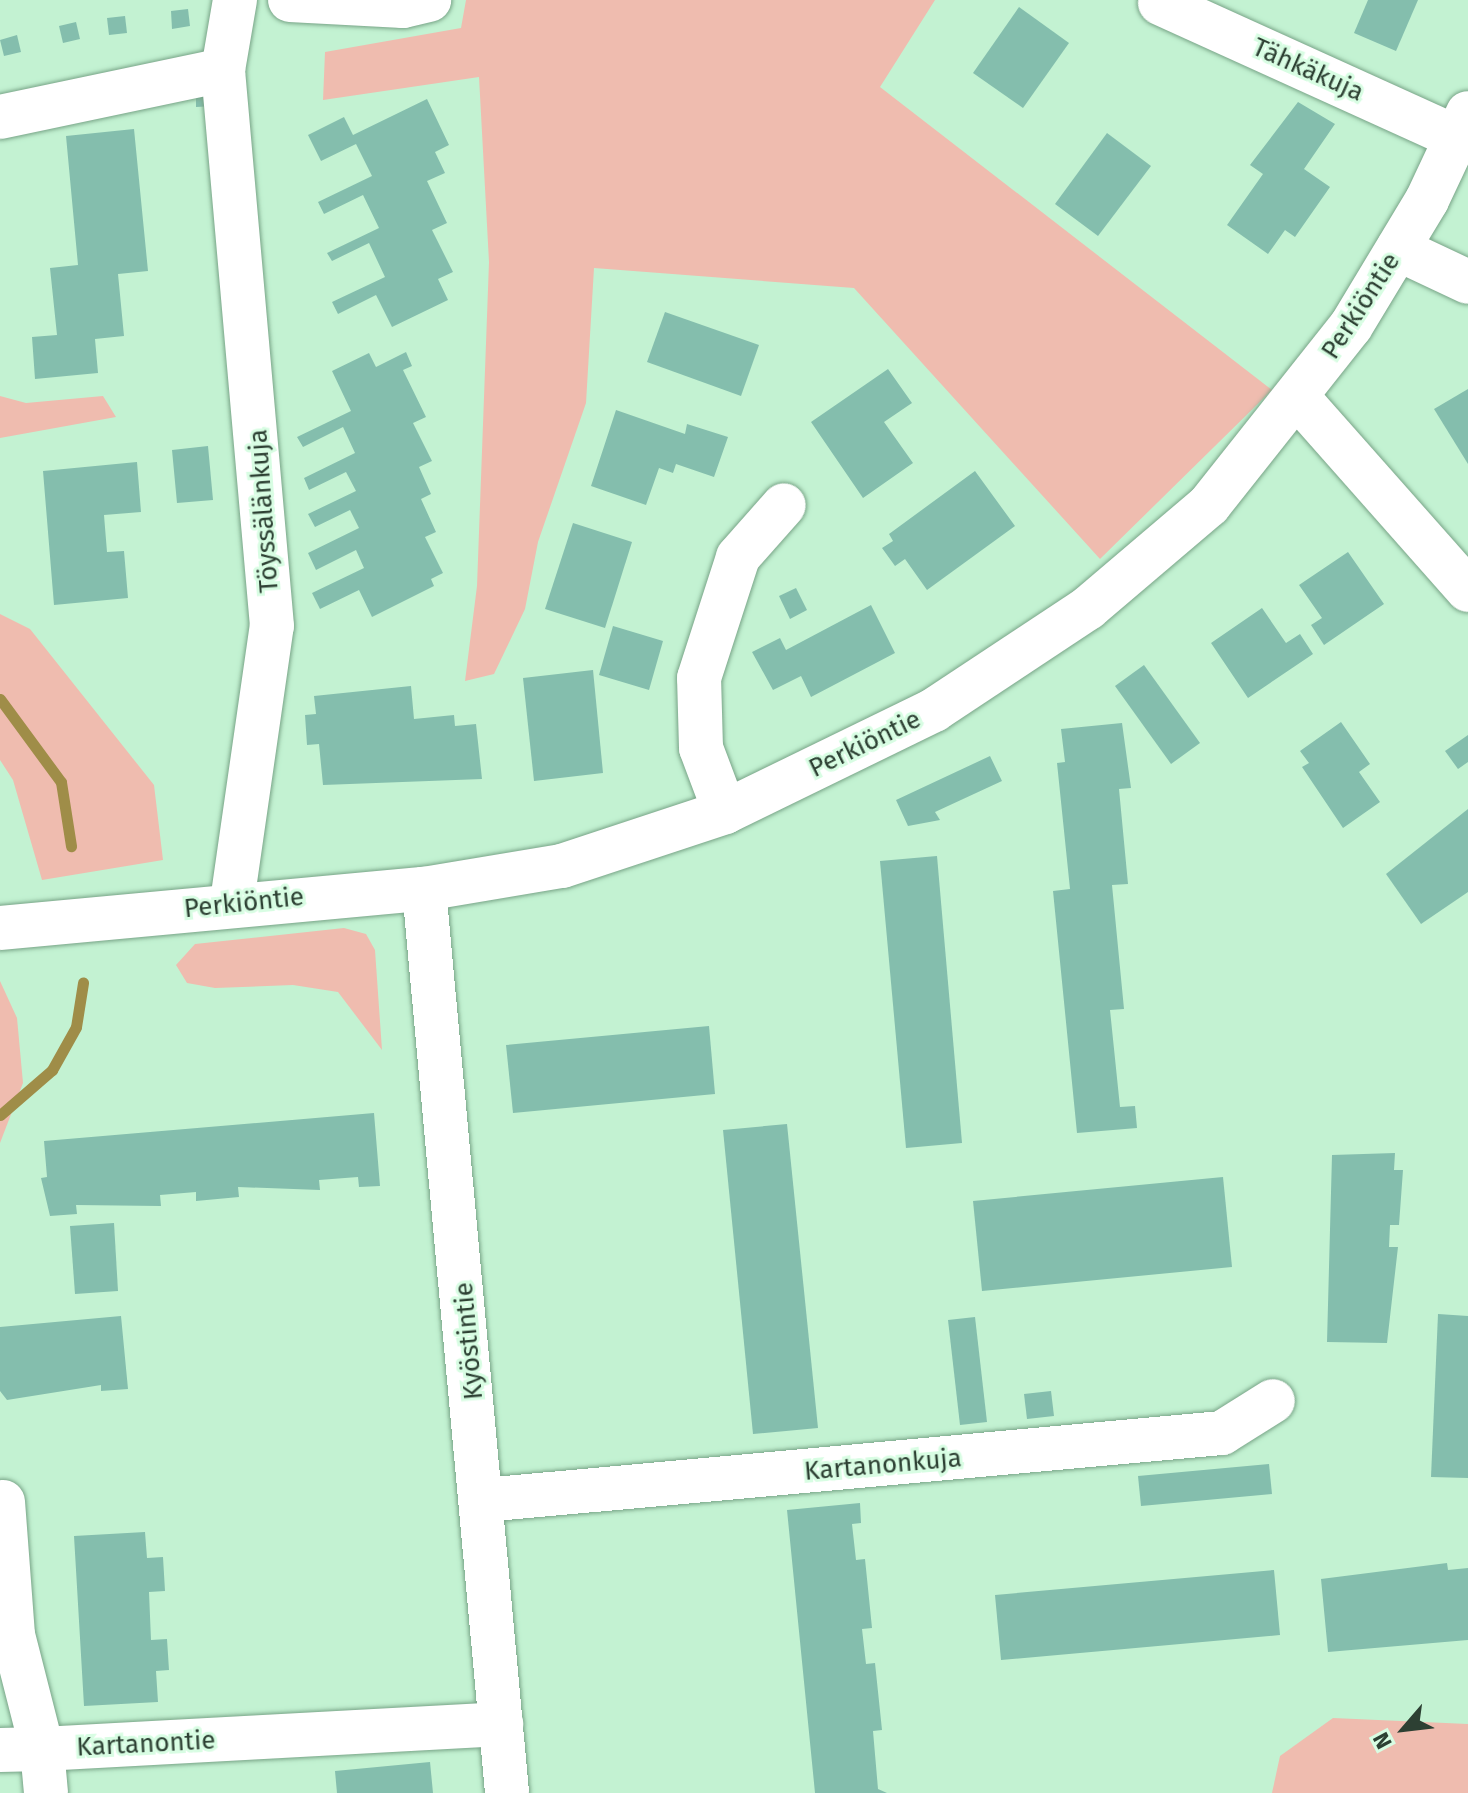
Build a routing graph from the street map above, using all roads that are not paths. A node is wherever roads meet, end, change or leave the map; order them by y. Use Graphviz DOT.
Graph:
graph roads {
  1 [pos="290,0"];
  2 [pos="429,0"];
  3 [pos="1160,3"];
  4 [pos="227,35"];
  5 [pos="0,117"];
  6 [pos="1462,125"];
  7 [pos="1398,249"];
  8 [pos="1468,282"];
  9 [pos="1299,399"];
  10 [pos="784,505"];
  11 [pos="1468,590"];
  12 [pos="725,812"];
  13 [pos="424,889"];
  14 [pos="232,902"];
  15 [pos="0,928"];
  16 [pos="1273,1401"];
  17 [pos="484,1500"];
  18 [pos="3,1502"];
  19 [pos="501,1724"];
  20 [pos="21,1750"];
  21 [pos="46,1793"];
  22 [pos="507,1793"];
  1 -- 2 [label="street"];
  3 -- 6 [label="street, Tähkäkuja"];
  4 -- 5 [label="street"];
  4 -- 14 [label="street, Töyssälänkuja"];
  6 -- 7 [label="street, Perkiöntie"];
  7 -- 8 [label="street"];
  7 -- 9 [label="street, Perkiöntie"];
  9 -- 11 [label="street"];
  9 -- 12 [label="street, Perkiöntie"];
  10 -- 12 [label="street"];
  12 -- 13 [label="street, Perkiöntie"];
  13 -- 14 [label="street, Perkiöntie"];
  13 -- 17 [label="street, Kyöstintie"];
  14 -- 15 [label="street, Perkiöntie"];
  16 -- 17 [label="street, Kartanonkuja"];
  17 -- 19 [label="street, Kyöstintie"];
  18 -- 20 [label="street, Kartanontie"];
  19 -- 20 [label="street, Kartanontie"];
  19 -- 22 [label="street, Kyöstintie"];
  20 -- 21 [label="street"];
}
